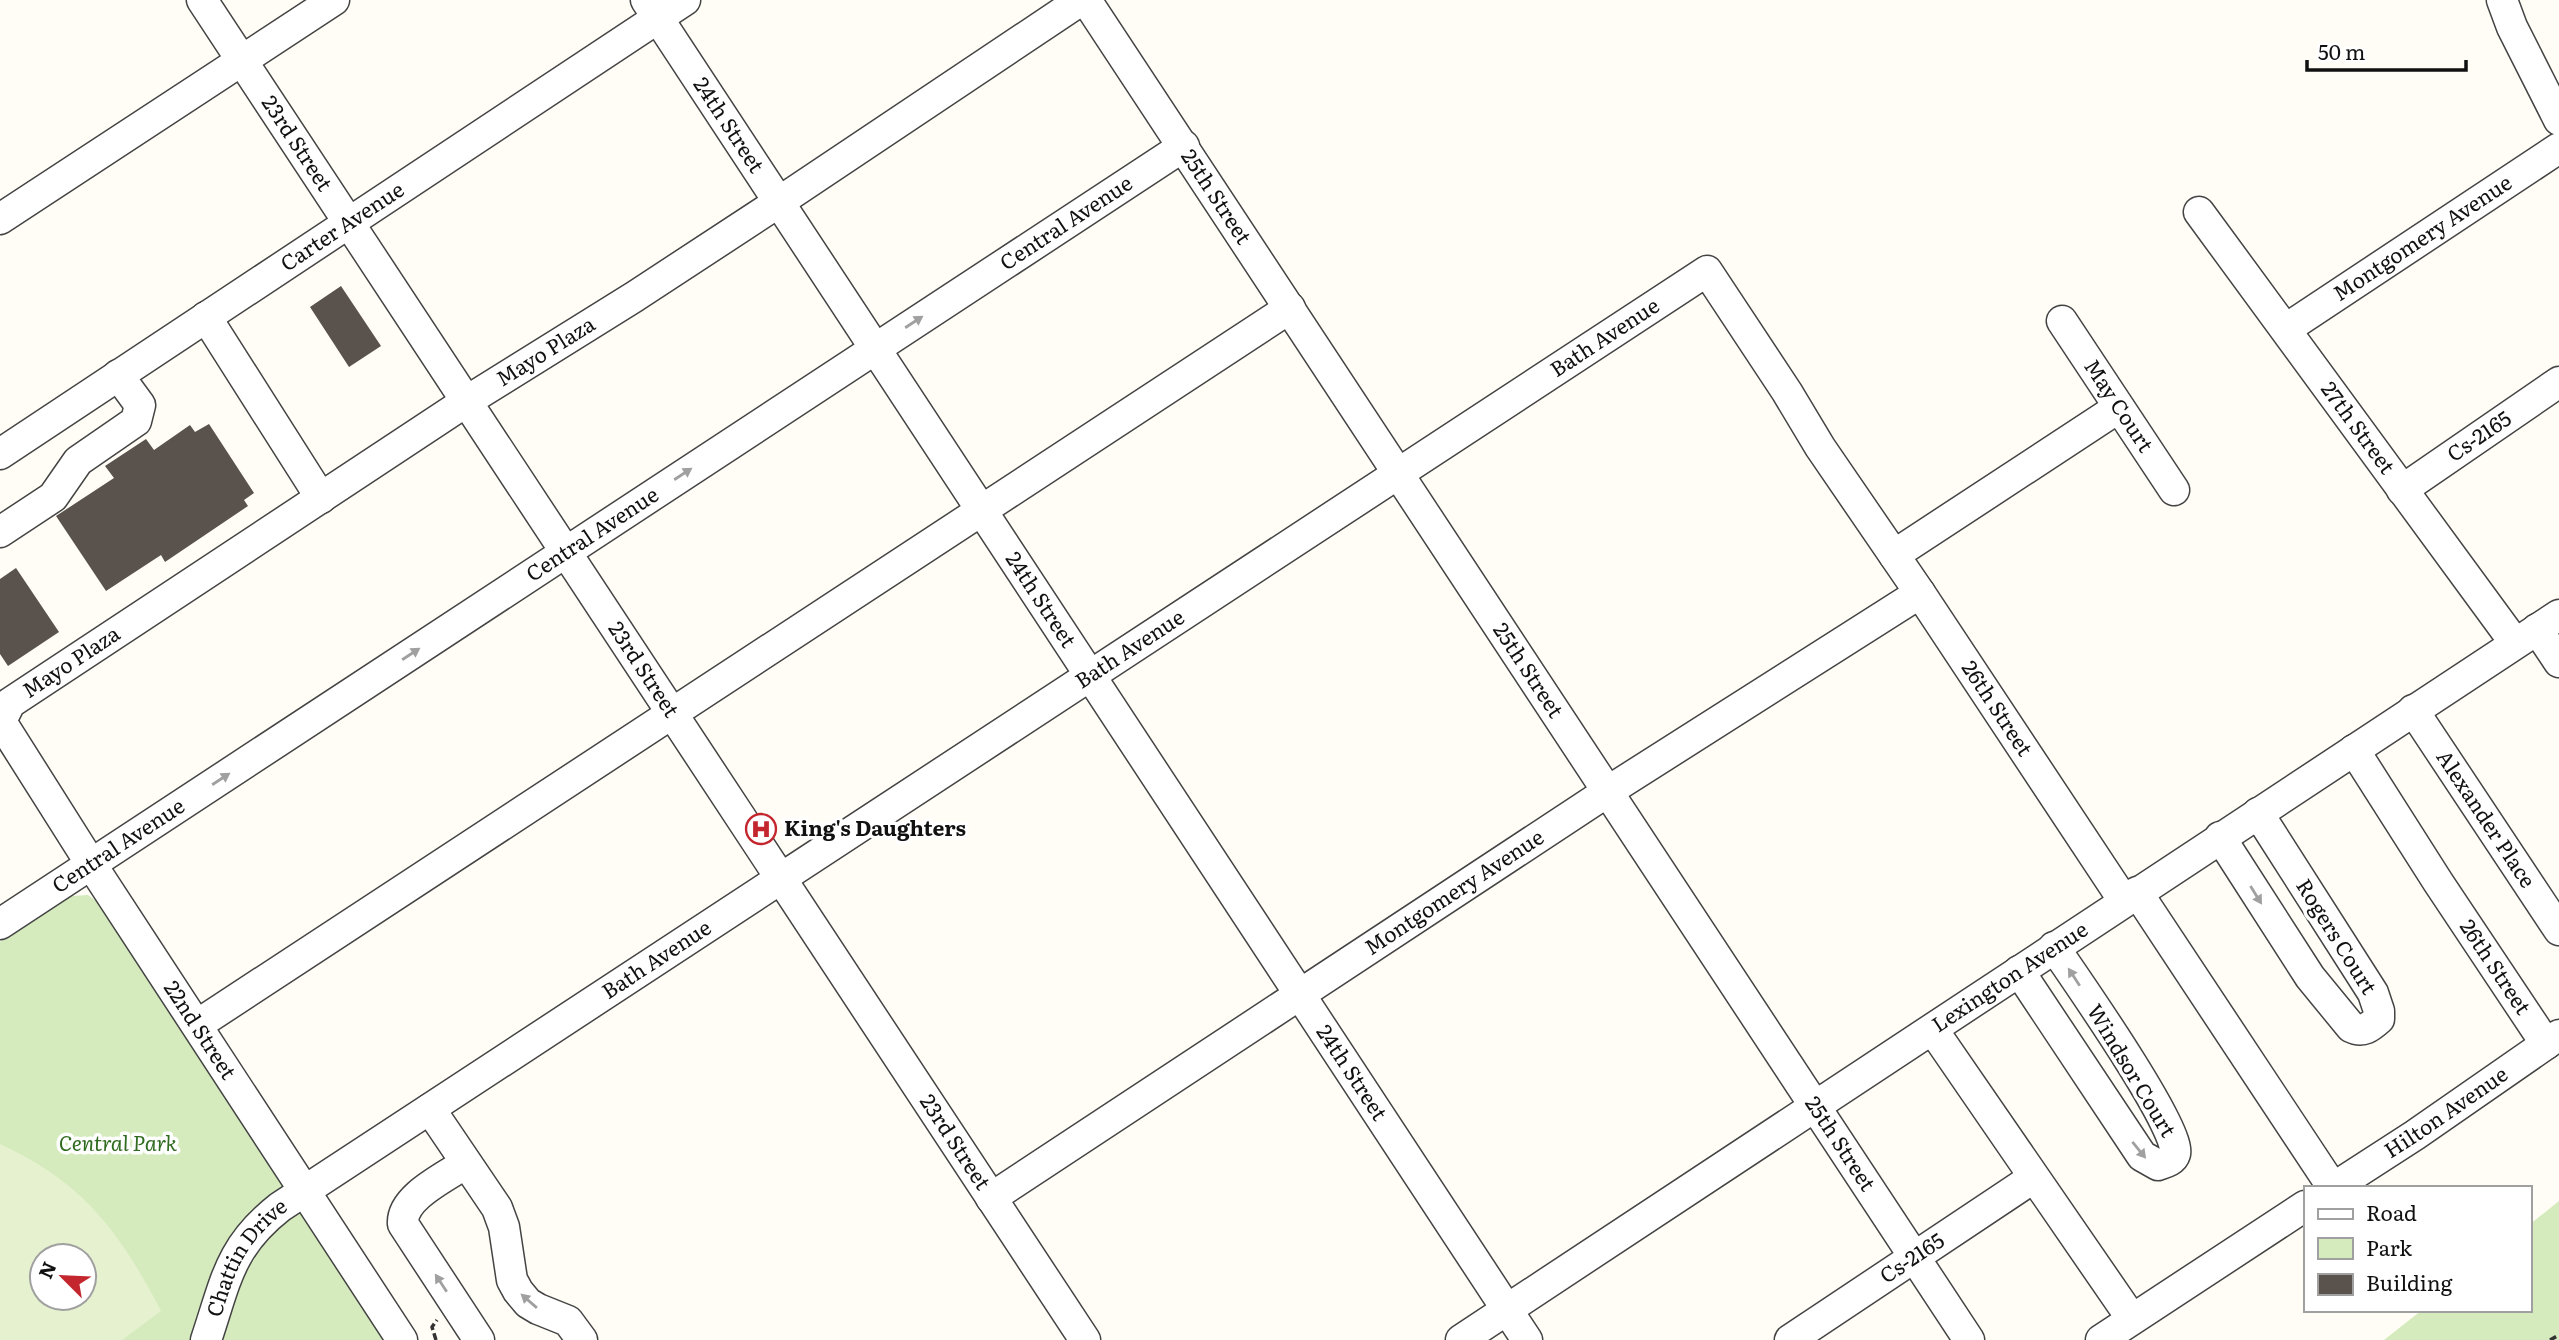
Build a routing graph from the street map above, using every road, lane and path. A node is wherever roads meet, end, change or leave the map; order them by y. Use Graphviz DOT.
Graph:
graph roads {
  1 [pos="202,0"];
  2 [pos="334,0"];
  3 [pos="685,0"];
  4 [pos="1084,0"];
  5 [pos="2502,0"];
  6 [pos="652,9"];
  7 [pos="242,61"];
  8 [pos="2559,120"];
  9 [pos="1184,145"];
  10 [pos="2559,148"];
  11 [pos="779,202"];
  12 [pos="2199,212"];
  13 [pos="0,219"];
  14 [pos="348,222"];
  15 [pos="1290,308"];
  16 [pos="206,317"];
  17 [pos="2062,321"];
  18 [pos="2286,330"];
  19 [pos="874,348"];
  20 [pos="118,375"];
  21 [pos="2559,382"];
  22 [pos="467,401"];
  23 [pos="2118,408"];
  24 [pos="0,454"];
  25 [pos="1397,473"];
  26 [pos="2402,490"];
  27 [pos="2174,491"];
  28 [pos="321,498"];
  29 [pos="983,510"];
  30 [pos="1869,518"];
  31 [pos="4,523"];
  32 [pos="566,551"];
  33 [pos="1894,555"];
  34 [pos="1920,593"];
  35 [pos="2537,629"];
  36 [pos="2559,662"];
  37 [pos="1090,677"];
  38 [pos="2413,710"];
  39 [pos="2,714"];
  40 [pos="673,714"];
  41 [pos="2354,750"];
  42 [pos="1607,792"];
  43 [pos="2258,813"];
  44 [pos="2220,837"];
  45 [pos="91,864"];
  46 [pos="781,878"];
  47 [pos="2131,897"];
  48 [pos="0,923"];
  49 [pos="2559,930"];
  50 [pos="2054,947"];
  51 [pos="2348,952"];
  52 [pos="2019,971"];
  53 [pos="2310,976"];
  54 [pos="1300,993"];
  55 [pos="197,1025"];
  56 [pos="2108,1029"];
  57 [pos="1933,1030"];
  58 [pos="2553,1040"];
  59 [pos="2073,1053"];
  60 [pos="2145,1086"];
  61 [pos="1815,1106"];
  62 [pos="430,1109"];
  63 [pos="2109,1109"];
  64 [pos="466,1163"];
  65 [pos="2033,1178"];
  66 [pos="2332,1186"];
  67 [pos="2336,1186"];
  68 [pos="306,1191"];
  69 [pos="991,1198"];
  70 [pos="2304,1207"];
  71 [pos="1916,1258"];
  72 [pos="1507,1310"];
  73 [pos="2132,1319"];
  74 [pos="435,1320"];
  75 [pos="2559,1335"];
  76 [pos="433,1339"];
  77 [pos="206,1340"];
  78 [pos="402,1340"];
  79 [pos="479,1340"];
  80 [pos="582,1340"];
  81 [pos="1085,1340"];
  82 [pos="1461,1340"];
  83 [pos="1527,1340"];
  84 [pos="1790,1340"];
  85 [pos="1969,1340"];
  86 [pos="2101,1340"];
  87 [pos="2550,1340"];
  1 -- 7 [label="street, 23rd Street"];
  2 -- 7 [label="street"];
  3 -- 6 [label="street, Carter Avenue"];
  4 -- 9 [label="street, 25th Street"];
  4 -- 11 [label="street, Mayo Plaza"];
  5 -- 8 [label="street"];
  6 -- 11 [label="street, 24th Street"];
  6 -- 14 [label="street, Carter Avenue"];
  7 -- 13 [label="street"];
  7 -- 14 [label="street, 23rd Street"];
  9 -- 15 [label="street, 25th Street"];
  19 -- 9 [label="street, Central Avenue, one-way"];
  10 -- 18 [label="street, Montgomery Avenue"];
  11 -- 19 [label="street, 24th Street"];
  11 -- 22 [label="street, Mayo Plaza"];
  12 -- 18 [label="street, 27th Street"];
  14 -- 16 [label="street, Carter Avenue"];
  14 -- 22 [label="street, 23rd Street"];
  15 -- 25 [label="street, 25th Street"];
  15 -- 29 [label="street"];
  16 -- 20 [label="street, Carter Avenue"];
  16 -- 28 [label="street"];
  17 -- 23 [label="street, May Court"];
  18 -- 26 [label="street, 27th Street"];
  19 -- 29 [label="street, 24th Street"];
  32 -- 19 [label="street, Central Avenue, one-way"];
  20 -- 24 [label="street, Carter Avenue"];
  20 -- 31 [label="street"];
  21 -- 26 [label="street, Cs-2165"];
  22 -- 28 [label="street, Mayo Plaza"];
  22 -- 32 [label="street, 23rd Street"];
  23 -- 27 [label="street, May Court"];
  23 -- 33 [label="street"];
  25 -- 30 [label="street, Bath Avenue"];
  25 -- 37 [label="street, Bath Avenue"];
  25 -- 42 [label="street, 25th Street"];
  26 -- 35 [label="street, 27th Street"];
  28 -- 39 [label="street, Mayo Plaza"];
  29 -- 37 [label="street, 24th Street"];
  29 -- 40 [label="street"];
  30 -- 33 [label="street, 26th Street"];
  32 -- 40 [label="street, 23rd Street"];
  45 -- 32 [label="street, Central Avenue, one-way"];
  33 -- 34 [label="street, 26th Street"];
  34 -- 42 [label="street, Montgomery Avenue"];
  34 -- 47 [label="street, 26th Street"];
  35 -- 36 [label="street, 27th Street"];
  35 -- 38 [label="street, Lexington Avenue"];
  37 -- 46 [label="street, Bath Avenue"];
  37 -- 54 [label="street, 24th Street"];
  38 -- 41 [label="street, Lexington Avenue"];
  38 -- 49 [label="street, Alexander Place"];
  39 -- 45 [label="street, 22nd Street"];
  40 -- 46 [label="street, 23rd Street"];
  40 -- 55 [label="street"];
  41 -- 43 [label="street, Lexington Avenue"];
  41 -- 58 [label="street, 26th Street"];
  42 -- 54 [label="street, Montgomery Avenue"];
  42 -- 61 [label="street, 25th Street"];
  43 -- 44 [label="street, Lexington Avenue"];
  43 -- 51 [label="street, Rogers Court"];
  44 -- 47 [label="street, Lexington Avenue"];
  44 -- 53 [label="street, Rogers Court, one-way"];
  45 -- 48 [label="street, Central Avenue"];
  45 -- 55 [label="street, 22nd Street"];
  46 -- 62 [label="street, Bath Avenue"];
  46 -- 69 [label="street, 23rd Street"];
  47 -- 50 [label="street, Lexington Avenue"];
  47 -- 66 [label="street, 26th Street"];
  50 -- 52 [label="street, Lexington Avenue"];
  56 -- 50 [label="street, Windsor Court, one-way"];
  51 -- 53 [label="street"];
  51 -- 53 [label="street, Rogers Court"];
  52 -- 57 [label="street, Lexington Avenue"];
  52 -- 59 [label="street, Windsor Court"];
  54 -- 69 [label="street, Montgomery Avenue"];
  54 -- 72 [label="street, 24th Street"];
  55 -- 68 [label="street, 22nd Street"];
  56 -- 59 [label="street"];
  56 -- 60 [label="street, Windsor Court"];
  57 -- 61 [label="street, Lexington Avenue"];
  57 -- 65 [label="street"];
  58 -- 67 [label="street, Hilton Avenue"];
  59 -- 63 [label="street, Windsor Court"];
  60 -- 63 [label="street"];
  63 -- 60 [label="street, Windsor Court, one-way"];
  61 -- 71 [label="street, 25th Street"];
  61 -- 72 [label="street, Lexington Avenue"];
  62 -- 64 [label="street"];
  62 -- 68 [label="street, Bath Avenue"];
  79 -- 64 [label="street, one-way"];
  80 -- 64 [label="street, one-way"];
  65 -- 71 [label="street, Cs-2165"];
  65 -- 73 [label="street"];
  68 -- 77 [label="street, Chattin Drive"];
  68 -- 78 [label="street, 22nd Street"];
  69 -- 81 [label="street, 23rd Street"];
  70 -- 73 [label="street"];
  71 -- 84 [label="street, Cs-2165"];
  71 -- 85 [label="street, 25th Street"];
  72 -- 82 [label="street, Lexington Avenue"];
  72 -- 83 [label="street, 24th Street"];
  73 -- 86 [label="street"];
  74 -- 76 [label="path"];
  75 -- 87 [label="path"];
}
